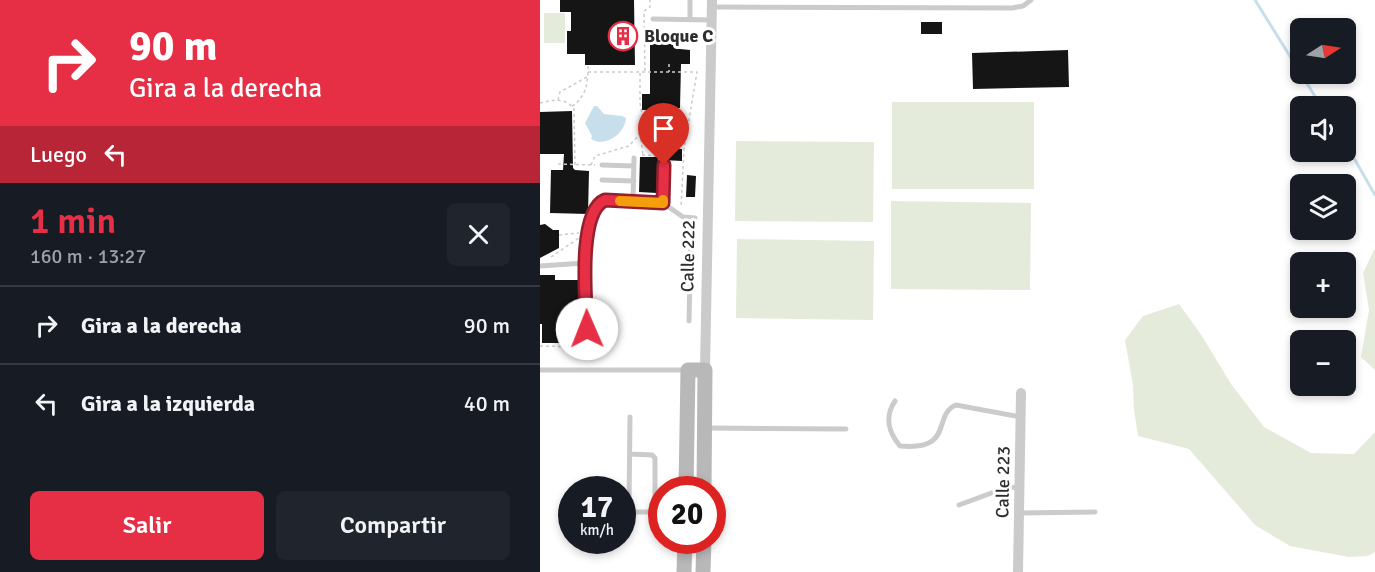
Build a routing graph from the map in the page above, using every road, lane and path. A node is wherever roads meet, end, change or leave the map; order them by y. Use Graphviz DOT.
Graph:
graph roads {
  1 [pos="690,0"];
  2 [pos="1029,0"];
  3 [pos="650,1"];
  4 [pos="654,2"];
  5 [pos="712,3"];
  6 [pos="761,3"];
  7 [pos="653,19"];
  8 [pos="690,20"];
  9 [pos="712,20"];
  10 [pos="669,64"];
  11 [pos="588,65"];
  12 [pos="588,72"];
  13 [pos="640,72"];
  14 [pos="645,72"];
  15 [pos="669,72"];
  16 [pos="588,76"];
  17 [pos="558,100"];
  18 [pos="540,103"];
  19 [pos="572,106"];
  20 [pos="640,132"];
  21 [pos="643,155"];
  22 [pos="634,158"];
  23 [pos="558,164"];
  24 [pos="575,165"];
  25 [pos="591,165"];
  26 [pos="602,165"];
  27 [pos="664,165"];
  28 [pos="634,166"];
  29 [pos="602,180"];
  30 [pos="634,181"];
  31 [pos="633,201"];
  32 [pos="663,203"];
  33 [pos="683,217"];
  34 [pos="701,218"];
  35 [pos="583,232"];
  36 [pos="559,235"];
  37 [pos="582,236"];
  38 [pos="548,258"];
  39 [pos="585,263"];
  40 [pos="540,266"];
  41 [pos="689,321"];
  42 [pos="588,333"];
  43 [pos="606,336"];
  44 [pos="561,343"];
  45 [pos="540,346"];
  46 [pos="561,347"];
  47 [pos="582,347"];
  48 [pos="607,351"];
  49 [pos="540,370"];
  50 [pos="688,370"];
  51 [pos="705,370"];
  52 [pos="1021,393"];
  53 [pos="895,401"];
  54 [pos="630,417"];
  55 [pos="1021,417"];
  56 [pos="705,428"];
  57 [pos="846,429"];
  58 [pos="630,454"];
  59 [pos="686,476"];
  60 [pos="704,476"];
  61 [pos="1019,487"];
  62 [pos="960,505"];
  63 [pos="1095,512"];
  64 [pos="1019,513"];
  65 [pos="685,554"];
  66 [pos="704,554"];
  67 [pos="684,572"];
  68 [pos="704,572"];
  69 [pos="1018,572"];
  1 -- 8 [label="lane"];
  2 -- 6 [label="lane"];
  3 -- 4 [label="path"];
  3 -- 14 [label="path"];
  5 -- 6 [label="lane"];
  5 -- 9 [label="street, Calle 222"];
  7 -- 8 [label="lane"];
  8 -- 9 [label="lane"];
  9 -- 34 [label="street, Calle 222"];
  10 -- 15 [label="path"];
  11 -- 12 [label="path"];
  12 -- 13 [label="path"];
  12 -- 16 [label="path"];
  13 -- 14 [label="path"];
  13 -- 20 [label="path"];
  14 -- 15 [label="path"];
  15 -- 33 [label="path"];
  16 -- 17 [label="path"];
  16 -- 19 [label="path"];
  17 -- 18 [label="path"];
  17 -- 19 [label="path"];
  19 -- 24 [label="path"];
  20 -- 21 [label="path"];
  20 -- 25 [label="path"];
  21 -- 22 [label="path"];
  21 -- 27 [label="path"];
  22 -- 28 [label="lane"];
  23 -- 24 [label="path"];
  24 -- 25 [label="path"];
  25 -- 26 [label="path"];
  26 -- 28 [label="lane"];
  27 -- 32 [label="lane"];
  28 -- 30 [label="lane"];
  29 -- 30 [label="lane"];
  30 -- 31 [label="lane"];
  31 -- 32 [label="lane"];
  31 -- 39 [label="lane"];
  32 -- 33 [label="lane"];
  33 -- 34 [label="lane"];
  33 -- 41 [label="lane"];
  34 -- 51 [label="street, Calle 222"];
  35 -- 36 [label="path"];
  37 -- 38 [label="path"];
  39 -- 40 [label="lane"];
  39 -- 42 [label="lane"];
  42 -- 43 [label="lane"];
  42 -- 47 [label="path"];
  44 -- 46 [label="path"];
  45 -- 46 [label="path"];
  46 -- 47 [label="path"];
  47 -- 48 [label="path"];
  49 -- 50 [label="lane"];
  50 -- 51 [label="street"];
  50 -- 59 [label="street"];
  51 -- 56 [label="street, Calle 222"];
  52 -- 55 [label="street, Calle 223"];
  53 -- 55 [label="lane"];
  54 -- 58 [label="lane"];
  55 -- 61 [label="street, Calle 223"];
  56 -- 57 [label="lane"];
  56 -- 60 [label="street, Calle 222"];
  58 -- 58 [label="lane"];
  61 -- 62 [label="lane"];
  61 -- 64 [label="street, Calle 223"];
  63 -- 64 [label="lane"];
  64 -- 69 [label="street, Calle 223"];
  65 -- 67 [label="street"];
  66 -- 68 [label="street"];
}
